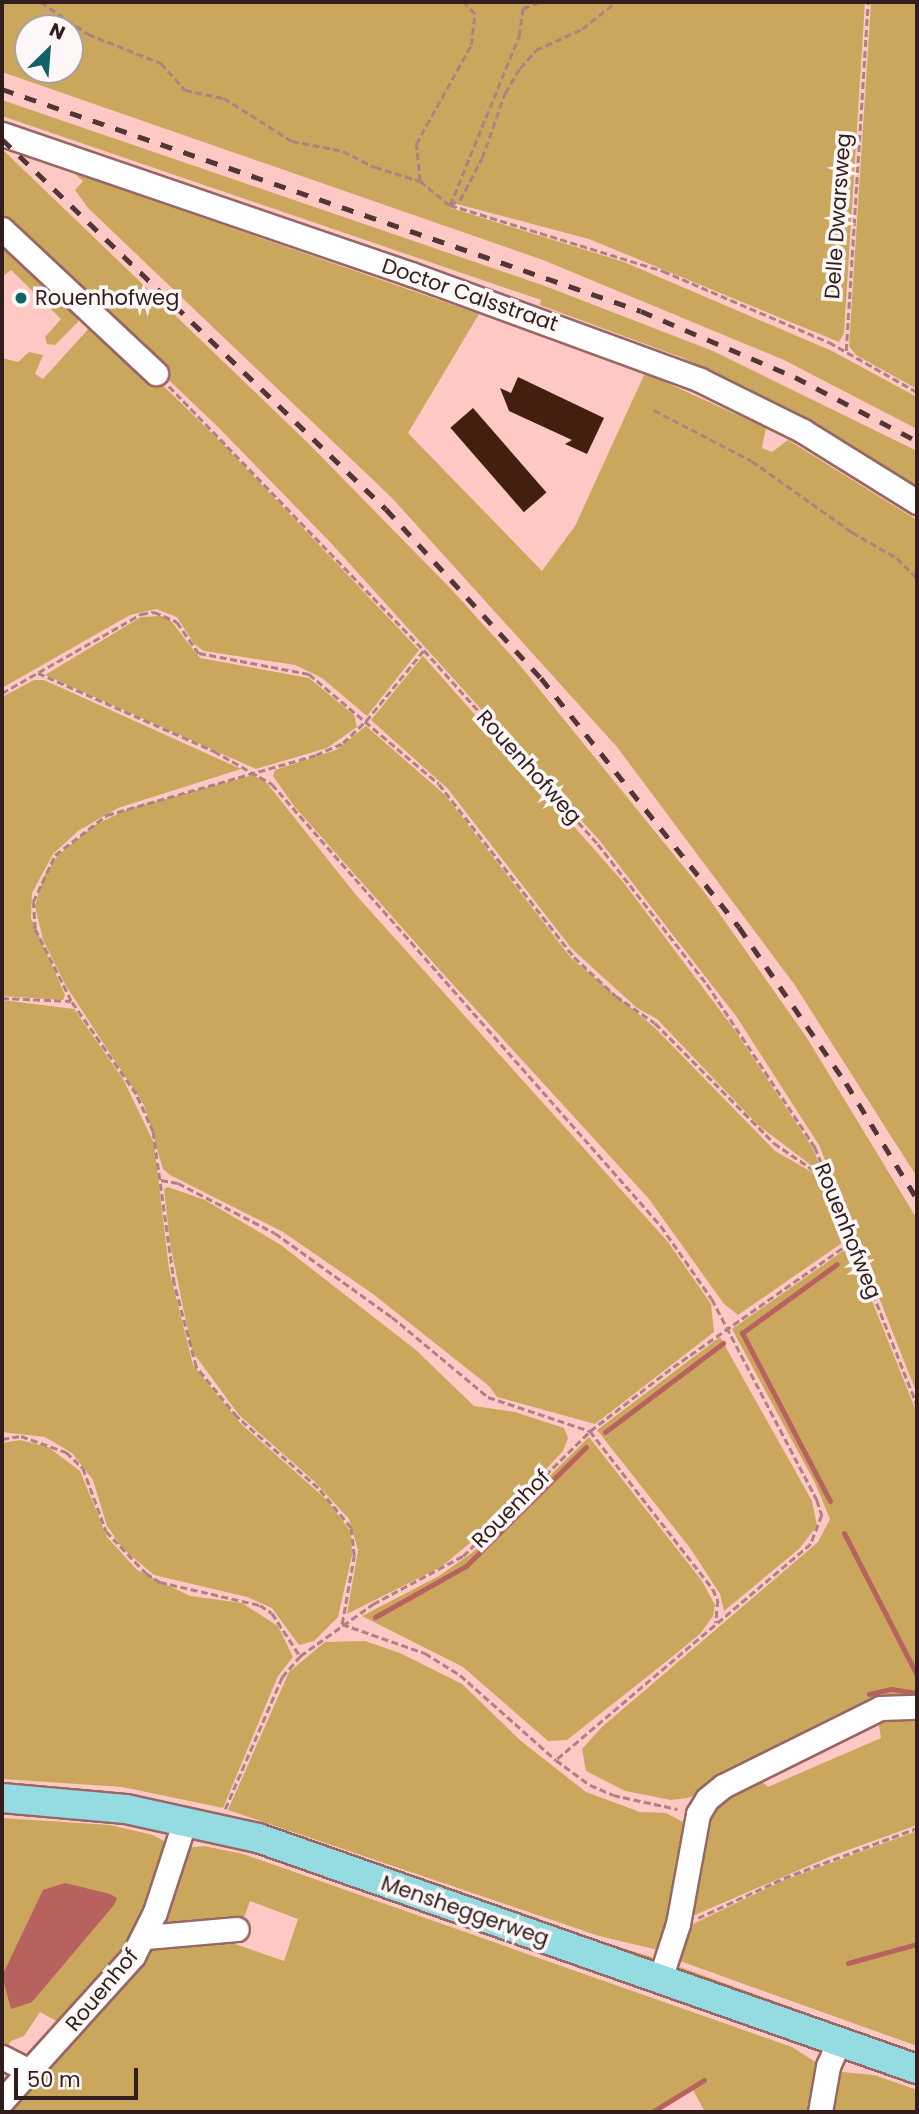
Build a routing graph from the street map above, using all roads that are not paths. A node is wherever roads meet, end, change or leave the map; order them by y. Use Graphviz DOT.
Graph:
graph roads {
  1 [pos="2,134"];
  2 [pos="2,229"];
  3 [pos="156,373"];
  4 [pos="917,502"];
  5 [pos="917,1707"];
  6 [pos="2,1798"];
  7 [pos="184,1820"];
  8 [pos="237,1928"];
  9 [pos="146,1937"];
  10 [pos="660,1979"];
  11 [pos="839,2041"];
  12 [pos="2,2057"];
  13 [pos="917,2069"];
  14 [pos="31,2072"];
  15 [pos="2,2101"];
  16 [pos="820,2112"];
  1 -- 4 [label="street, Doctor Calsstraat"];
  2 -- 3 [label="street"];
  5 -- 10 [label="street"];
  6 -- 7 [label="main road, Mensheggerweg"];
  7 -- 9 [label="street, Rouenhof"];
  7 -- 10 [label="main road, Mensheggerweg"];
  8 -- 9 [label="street"];
  9 -- 14 [label="street, Rouenhof"];
  10 -- 11 [label="main road, Mensheggerweg"];
  11 -- 13 [label="main road, Mensheggerweg"];
  11 -- 16 [label="street"];
  12 -- 14 [label="street"];
  14 -- 15 [label="street, Rouenhof"];
}
